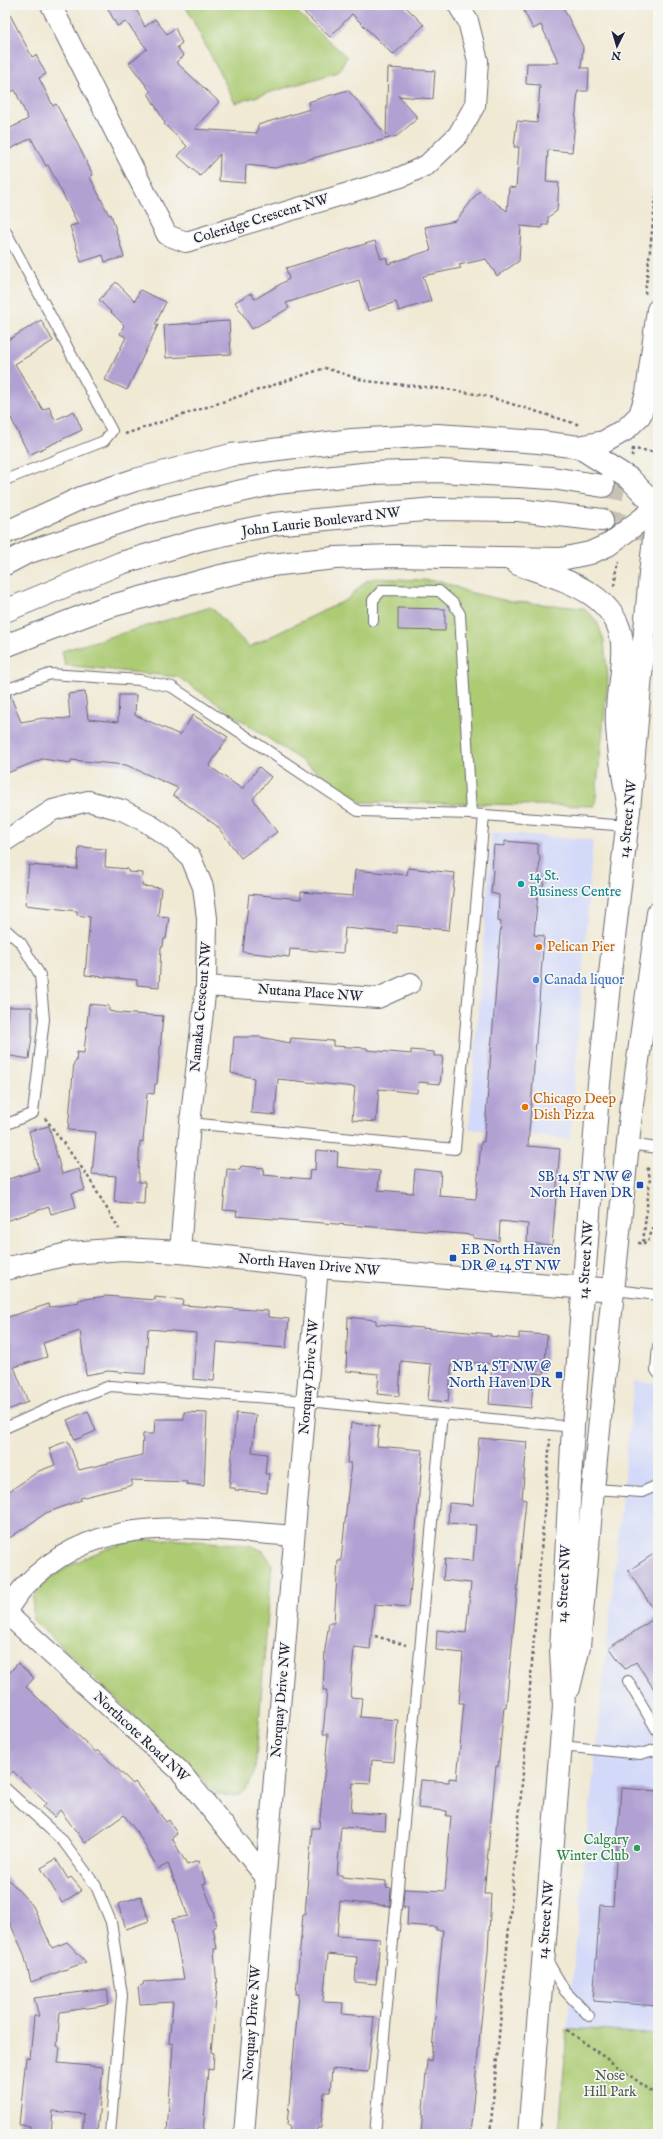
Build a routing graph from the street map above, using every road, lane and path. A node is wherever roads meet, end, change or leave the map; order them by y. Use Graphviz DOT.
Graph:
graph roads {
  1 [pos="51,5"];
  2 [pos="458,5"];
  3 [pos="5,230"];
  4 [pos="658,310"];
  5 [pos="582,426"];
  6 [pos="112,431"];
  7 [pos="579,447"];
  8 [pos="633,449"];
  9 [pos="658,452"];
  10 [pos="5,480"];
  11 [pos="603,486"];
  12 [pos="658,507"];
  13 [pos="602,520"];
  14 [pos="5,533"];
  15 [pos="621,554"];
  16 [pos="503,559"];
  17 [pos="5,564"];
  18 [pos="654,567"];
  19 [pos="614,588"];
  20 [pos="5,611"];
  21 [pos="373,621"];
  22 [pos="5,646"];
  23 [pos="5,690"];
  24 [pos="471,814"];
  25 [pos="484,815"];
  26 [pos="629,818"];
  27 [pos="5,841"];
  28 [pos="658,913"];
  29 [pos="5,929"];
  30 [pos="411,983"];
  31 [pos="206,986"];
  32 [pos="34,1103"];
  33 [pos="190,1123"];
  34 [pos="5,1125"];
  35 [pos="628,1144"];
  36 [pos="658,1148"];
  37 [pos="658,1217"];
  38 [pos="643,1243"];
  39 [pos="122,1249"];
  40 [pos="180,1252"];
  41 [pos="318,1267"];
  42 [pos="5,1269"];
  43 [pos="584,1287"];
  44 [pos="614,1290"];
  45 [pos="658,1295"];
  46 [pos="658,1346"];
  47 [pos="658,1373"];
  48 [pos="307,1402"];
  49 [pos="442,1414"];
  50 [pos="573,1427"];
  51 [pos="5,1428"];
  52 [pos="550,1435"];
  53 [pos="658,1485"];
  54 [pos="593,1489"];
  55 [pos="294,1536"];
  56 [pos="5,1612"];
  57 [pos="375,1636"];
  58 [pos="420,1655"];
  59 [pos="628,1681"];
  60 [pos="564,1707"];
  61 [pos="658,1732"];
  62 [pos="561,1746"];
  63 [pos="658,1749"];
  64 [pos="5,1788"];
  65 [pos="264,1876"];
  66 [pos="543,1952"];
  67 [pos="589,2016"];
  68 [pos="567,2030"];
  69 [pos="658,2096"];
  70 [pos="110,2134"];
  71 [pos="244,2134"];
  72 [pos="376,2134"];
  73 [pos="490,2134"];
  74 [pos="530,2134"];
  1 -- 2 [label="street, Coleridge Crescent NW"];
  3 -- 6 [label="lane"];
  4 -- 7 [label="main road"];
  5 -- 6 [label="path"];
  6 -- 10 [label="lane"];
  7 -- 12 [label="main road"];
  7 -- 14 [label="main road"];
  8 -- 9 [label="path"];
  11 -- 17 [label="main road"];
  12 -- 16 [label="main road"];
  12 -- 18 [label="main road, 14 Street NW"];
  13 -- 20 [label="main road, John Laurie Boulevard NW"];
  15 -- 19 [label="path"];
  16 -- 22 [label="main road"];
  16 -- 26 [label="main road"];
  18 -- 26 [label="main road, 14 Street NW"];
  21 -- 24 [label="lane"];
  23 -- 24 [label="lane"];
  24 -- 25 [label="lane"];
  25 -- 26 [label="lane"];
  25 -- 33 [label="lane"];
  26 -- 43 [label="main road, 14 Street NW"];
  27 -- 31 [label="street, Namaka Crescent NW"];
  28 -- 35 [label="main road, 14 Street NW"];
  29 -- 32 [label="lane"];
  30 -- 31 [label="street, Nutana Place NW"];
  31 -- 33 [label="street, Namaka Crescent NW"];
  32 -- 34 [label="lane"];
  32 -- 39 [label="path"];
  33 -- 40 [label="street, Namaka Crescent NW"];
  35 -- 36 [label="lane"];
  35 -- 44 [label="main road, 14 Street NW"];
  37 -- 38 [label="path"];
  39 -- 40 [label="main road, North Haven Drive NW"];
  39 -- 42 [label="main road, North Haven Drive NW"];
  40 -- 41 [label="main road, North Haven Drive NW"];
  41 -- 43 [label="main road, North Haven Drive NW"];
  41 -- 48 [label="street, Norquay Drive NW"];
  43 -- 44 [label="main road, North Haven Drive NW"];
  43 -- 50 [label="main road, 14 Street NW"];
  44 -- 45 [label="lane"];
  44 -- 54 [label="main road, 14 Street NW"];
  46 -- 47 [label="lane"];
  48 -- 49 [label="lane"];
  48 -- 51 [label="lane"];
  48 -- 55 [label="street, Norquay Drive NW"];
  49 -- 50 [label="lane"];
  49 -- 58 [label="lane"];
  50 -- 60 [label="main road, 14 Street NW"];
  52 -- 73 [label="path"];
  53 -- 54 [label="lane"];
  54 -- 60 [label="main road, 14 Street NW"];
  55 -- 56 [label="street, Northcote Road NW"];
  55 -- 65 [label="street, Norquay Drive NW"];
  56 -- 65 [label="street, Northcote Road NW"];
  57 -- 58 [label="path"];
  58 -- 72 [label="lane"];
  59 -- 61 [label="lane"];
  60 -- 62 [label="main road, 14 Street NW"];
  62 -- 63 [label="lane"];
  62 -- 66 [label="main road, 14 Street NW"];
  64 -- 70 [label="lane"];
  65 -- 71 [label="street, Norquay Drive NW"];
  66 -- 67 [label="lane"];
  66 -- 74 [label="main road, 14 Street NW"];
  68 -- 69 [label="path"];
}
